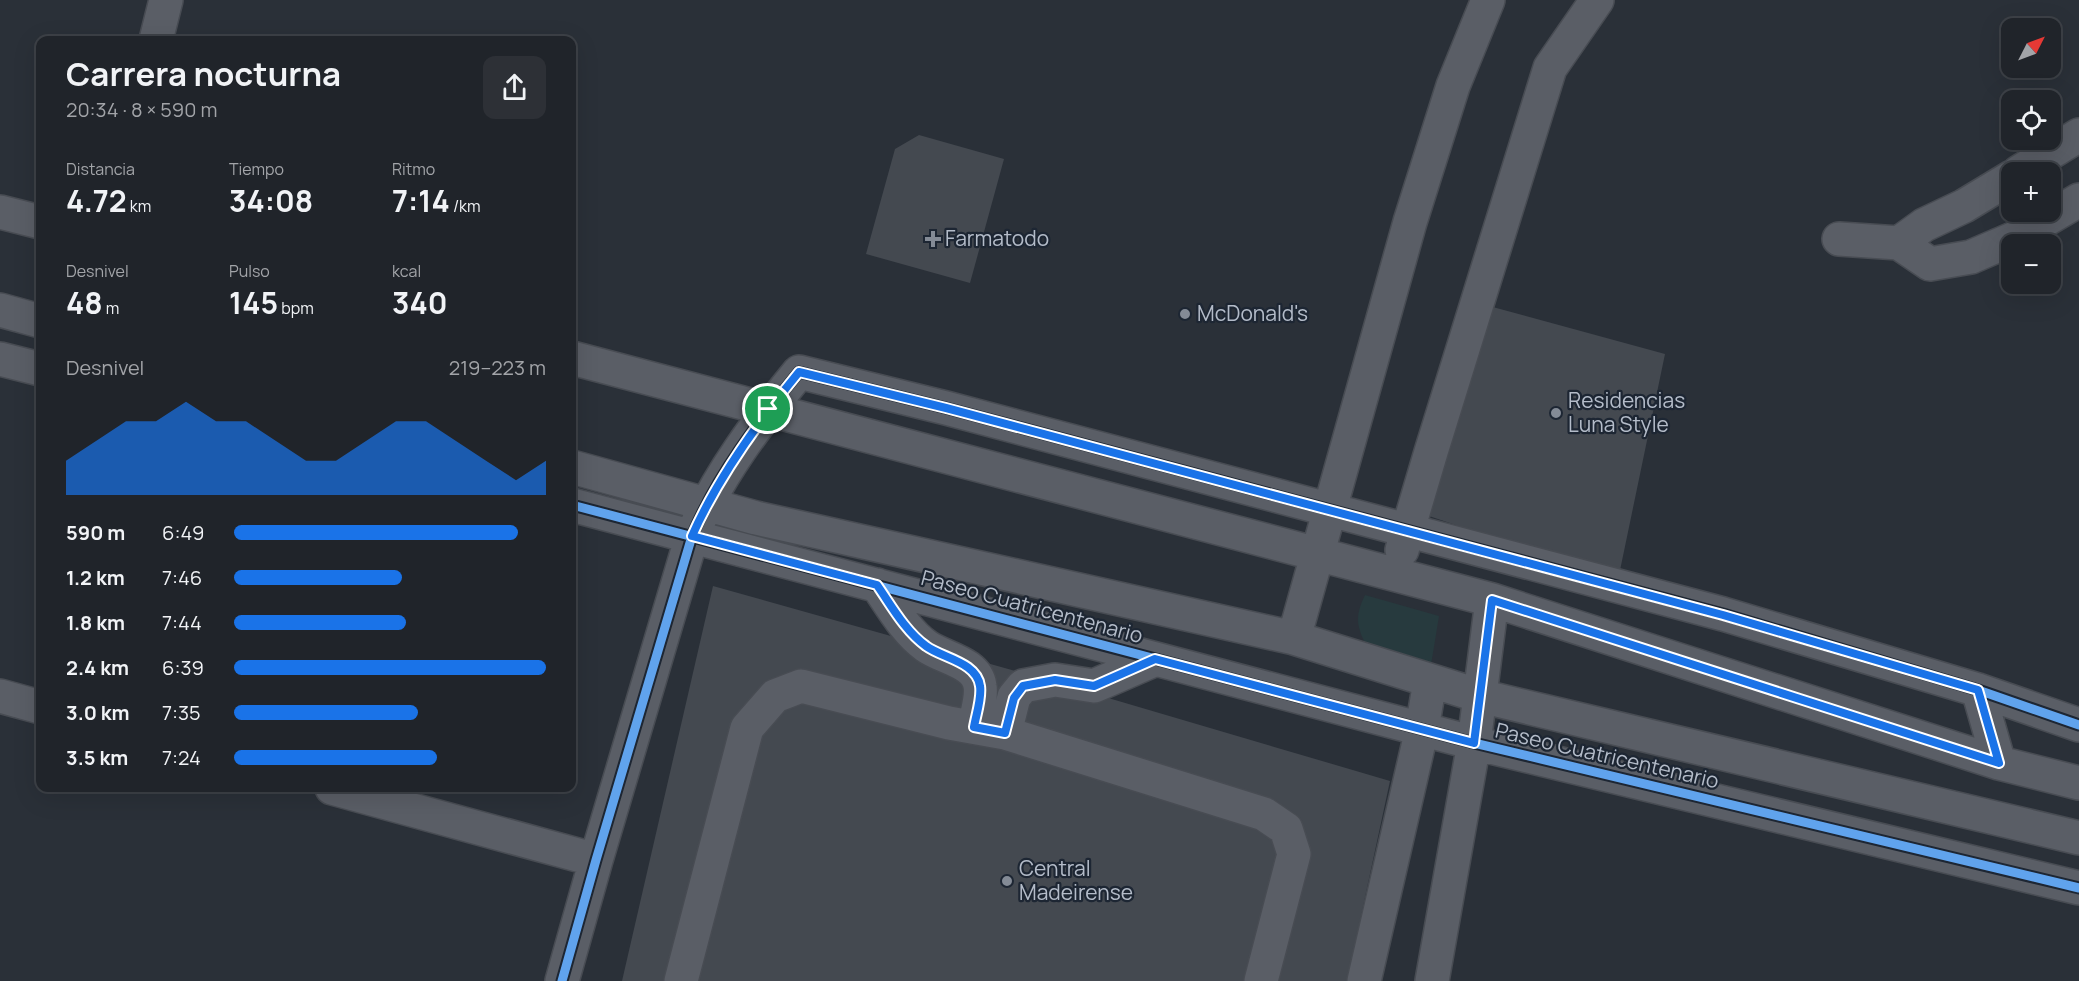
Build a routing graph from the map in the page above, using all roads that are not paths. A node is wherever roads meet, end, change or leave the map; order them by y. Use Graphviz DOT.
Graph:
graph roads {
  1 [pos="166,0"];
  2 [pos="1488,0"];
  3 [pos="1597,0"];
  4 [pos="157,36"];
  5 [pos="2079,135"];
  6 [pos="2035,162"];
  7 [pos="2001,184"];
  8 [pos="2079,200"];
  9 [pos="0,212"];
  10 [pos="36,221"];
  11 [pos="1839,239"];
  12 [pos="1899,243"];
  13 [pos="0,310"];
  14 [pos="36,320"];
  15 [pos="0,359"];
  16 [pos="576,359"];
  17 [pos="36,368"];
  18 [pos="768,409"];
  19 [pos="576,467"];
  20 [pos="706,504"];
  21 [pos="576,507"];
  22 [pos="1329,510"];
  23 [pos="1408,530"];
  24 [pos="692,536"];
  25 [pos="1316,554"];
  26 [pos="1395,575"];
  27 [pos="877,585"];
  28 [pos="1492,600"];
  29 [pos="1294,638"];
  30 [pos="1155,659"];
  31 [pos="1430,681"];
  32 [pos="1978,690"];
  33 [pos="0,696"];
  34 [pos="1480,696"];
  35 [pos="36,706"];
  36 [pos="2079,725"];
  37 [pos="1422,729"];
  38 [pos="990,730"];
  39 [pos="1474,743"];
  40 [pos="1999,763"];
  41 [pos="2079,783"];
  42 [pos="347,792"];
  43 [pos="2079,838"];
  44 [pos="596,860"];
  45 [pos="2079,888"];
  46 [pos="562,981"];
  47 [pos="681,981"];
  48 [pos="1261,981"];
  49 [pos="1364,981"];
  50 [pos="1432,981"];
  1 -- 4 [label="street"];
  2 -- 22 [label="street"];
  3 -- 23 [label="street"];
  5 -- 6 [label="street"];
  7 -- 12 [label="street"];
  8 -- 12 [label="street"];
  9 -- 10 [label="street"];
  11 -- 12 [label="street"];
  13 -- 14 [label="street"];
  15 -- 17 [label="street"];
  16 -- 18 [label="street"];
  18 -- 20 [label="street"];
  18 -- 22 [label="street"];
  18 -- 25 [label="street"];
  19 -- 20 [label="street, Paseo Cuatricentenario"];
  20 -- 24 [label="street"];
  20 -- 29 [label="street, Paseo Cuatricentenario"];
  21 -- 24 [label="street, Paseo Cuatricentenario"];
  22 -- 23 [label="street"];
  22 -- 25 [label="street"];
  23 -- 26 [label="street"];
  23 -- 32 [label="street"];
  24 -- 27 [label="street, Paseo Cuatricentenario"];
  24 -- 44 [label="street"];
  25 -- 26 [label="street"];
  25 -- 29 [label="street"];
  26 -- 28 [label="street"];
  27 -- 30 [label="street, Paseo Cuatricentenario"];
  27 -- 38 [label="street"];
  28 -- 34 [label="street"];
  28 -- 40 [label="street"];
  29 -- 31 [label="street, Paseo Cuatricentenario"];
  30 -- 37 [label="street, Paseo Cuatricentenario"];
  30 -- 38 [label="street"];
  31 -- 34 [label="street, Paseo Cuatricentenario"];
  31 -- 37 [label="street"];
  32 -- 36 [label="street"];
  32 -- 40 [label="street"];
  33 -- 35 [label="street"];
  34 -- 39 [label="street"];
  34 -- 43 [label="street, Paseo Cuatricentenario"];
  37 -- 39 [label="street, Paseo Cuatricentenario"];
  37 -- 49 [label="street"];
  38 -- 47 [label="street"];
  38 -- 48 [label="street"];
  39 -- 45 [label="street, Paseo Cuatricentenario"];
  39 -- 50 [label="street"];
  40 -- 41 [label="street"];
  42 -- 44 [label="street"];
  44 -- 46 [label="street"];
}
